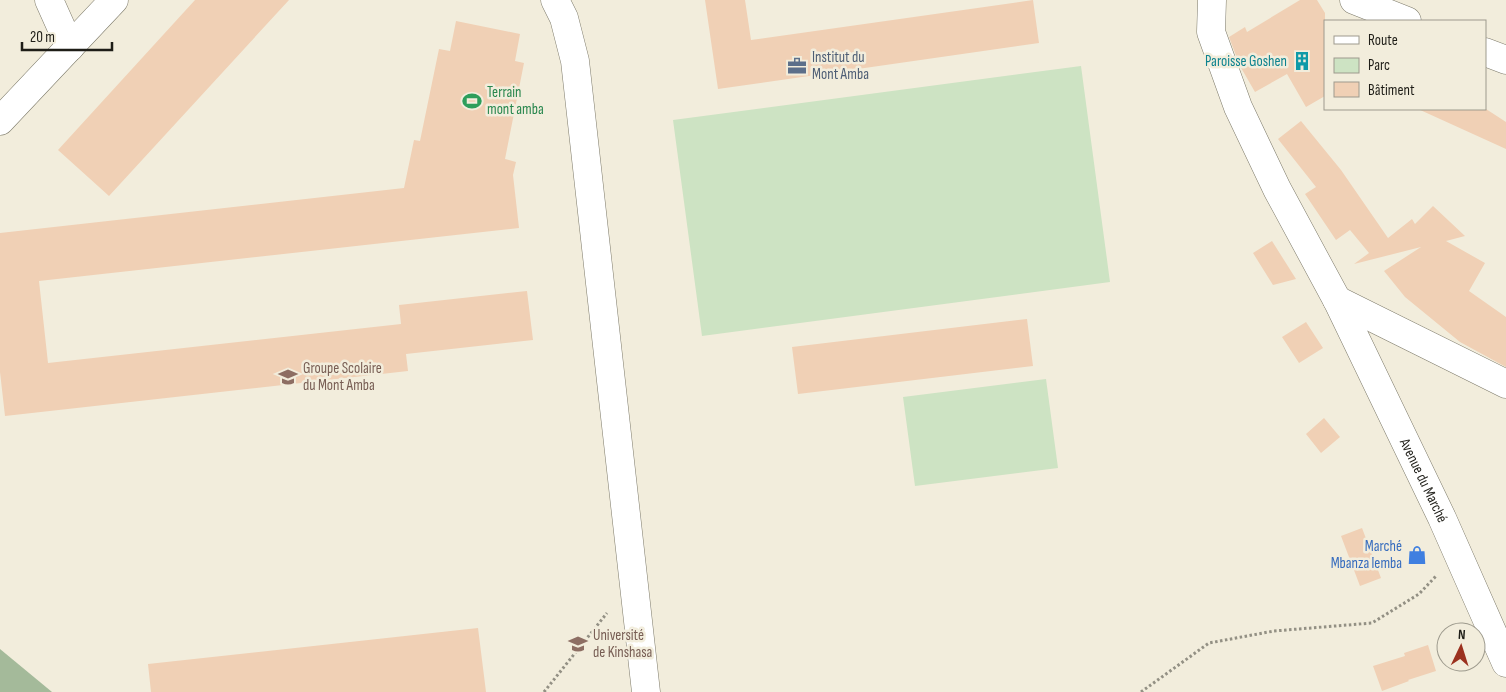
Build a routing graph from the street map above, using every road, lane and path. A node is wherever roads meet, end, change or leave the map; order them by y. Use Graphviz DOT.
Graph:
graph roads {
  1 [pos="49,0"];
  2 [pos="114,0"];
  3 [pos="555,0"];
  4 [pos="1212,0"];
  5 [pos="1354,0"];
  6 [pos="1404,20"];
  7 [pos="70,47"];
  8 [pos="1486,52"];
  9 [pos="1506,60"];
  10 [pos="0,121"];
  11 [pos="1337,300"];
  12 [pos="1506,384"];
  13 [pos="1458,554"];
  14 [pos="632,581"];
  15 [pos="1506,663"];
  16 [pos="544,692"];
  17 [pos="646,692"];
  18 [pos="1141,692"];
  1 -- 7 [label="street"];
  2 -- 7 [label="street"];
  3 -- 14 [label="street"];
  4 -- 11 [label="street, Avenue du Marché"];
  5 -- 6 [label="street"];
  7 -- 10 [label="street"];
  8 -- 9 [label="street"];
  11 -- 12 [label="street"];
  11 -- 13 [label="street, Avenue du Marché"];
  13 -- 15 [label="street, Avenue du Marché"];
  13 -- 18 [label="path"];
  14 -- 16 [label="path"];
  14 -- 17 [label="street"];
}
